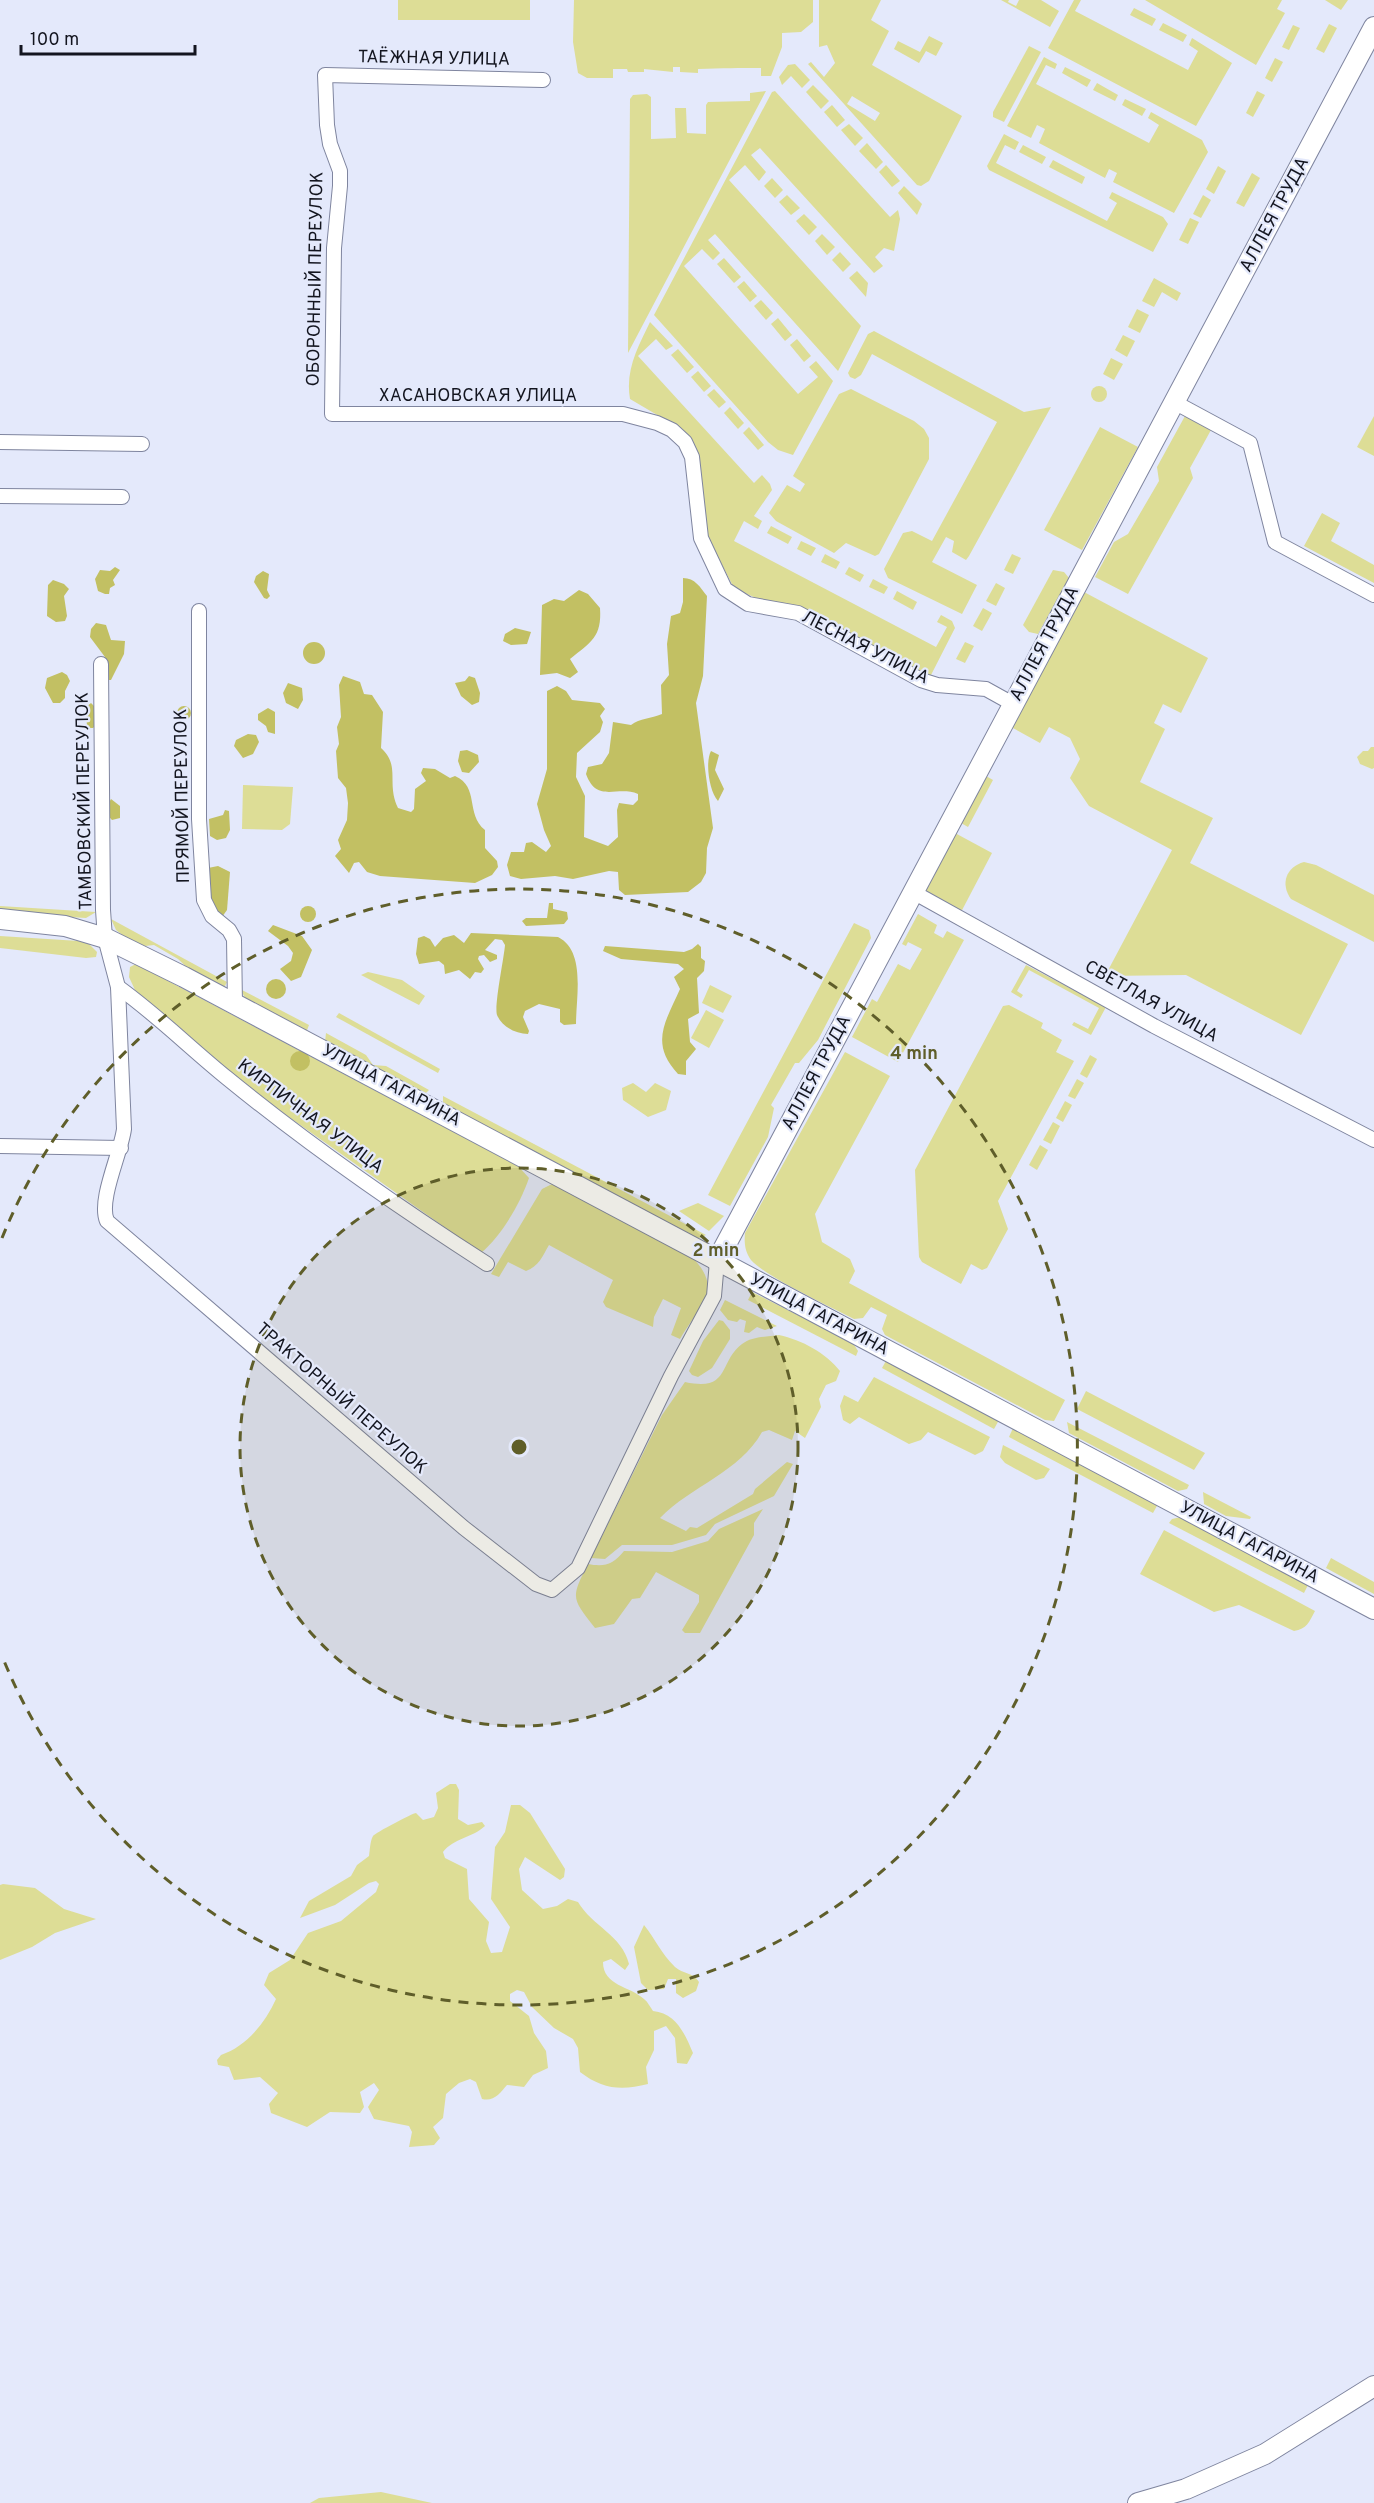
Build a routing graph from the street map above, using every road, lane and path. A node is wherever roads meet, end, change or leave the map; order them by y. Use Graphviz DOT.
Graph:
graph roads {
  1 [pos="1374,27"];
  2 [pos="325,75"];
  3 [pos="543,80"];
  4 [pos="1174,402"];
  5 [pos="332,414"];
  6 [pos="623,414"];
  7 [pos="0,442"];
  8 [pos="142,444"];
  9 [pos="0,496"];
  10 [pos="122,497"];
  11 [pos="1374,595"];
  12 [pos="199,611"];
  13 [pos="101,664"];
  14 [pos="1013,704"];
  15 [pos="913,892"];
  16 [pos="0,919"];
  17 [pos="105,938"];
  18 [pos="118,987"];
  19 [pos="235,1005"];
  20 [pos="1374,1140"];
  21 [pos="0,1146"];
  22 [pos="122,1148"];
  23 [pos="113,1225"];
  24 [pos="717,1261"];
  25 [pos="488,1264"];
  26 [pos="1374,1609"];
  27 [pos="1374,2386"];
  28 [pos="1138,2503"];
  1 -- 4 [label="street, АЛЛЕЯ ТРУДА"];
  2 -- 3 [label="street, ТАЁЖНАЯ УЛИЦА"];
  2 -- 5 [label="street, ОБОРОННЫЙ ПЕРЕУЛОК"];
  4 -- 11 [label="street"];
  4 -- 14 [label="street, АЛЛЕЯ ТРУДА"];
  5 -- 6 [label="street, ХАСАНОВСКАЯ УЛИЦА"];
  6 -- 14 [label="street, ЛЕСНАЯ УЛИЦА"];
  7 -- 8 [label="street"];
  9 -- 10 [label="street"];
  12 -- 19 [label="street, ПРЯМОЙ ПЕРЕУЛОК"];
  13 -- 17 [label="street, ТАМБОВСКИЙ ПЕРЕУЛОК"];
  14 -- 15 [label="street, АЛЛЕЯ ТРУДА"];
  15 -- 20 [label="street, СВЕТЛАЯ УЛИЦА"];
  15 -- 24 [label="street, АЛЛЕЯ ТРУДА"];
  16 -- 17 [label="street"];
  17 -- 18 [label="street, ТАМБОВСКИЙ ПЕРЕУЛОК"];
  17 -- 19 [label="street, УЛИЦА ГАГАРИНА"];
  18 -- 22 [label="street, ТАМБОВСКИЙ ПЕРЕУЛОК"];
  18 -- 25 [label="street, КИРПИЧНАЯ УЛИЦА"];
  19 -- 24 [label="street, УЛИЦА ГАГАРИНА"];
  21 -- 22 [label="street"];
  22 -- 23 [label="street, ТАМБОВСКИЙ ПЕРЕУЛОК"];
  23 -- 24 [label="street, ТРАКТОРНЫЙ ПЕРЕУЛОК"];
  24 -- 26 [label="street, УЛИЦА ГАГАРИНА"];
  27 -- 28 [label="street"];
}
